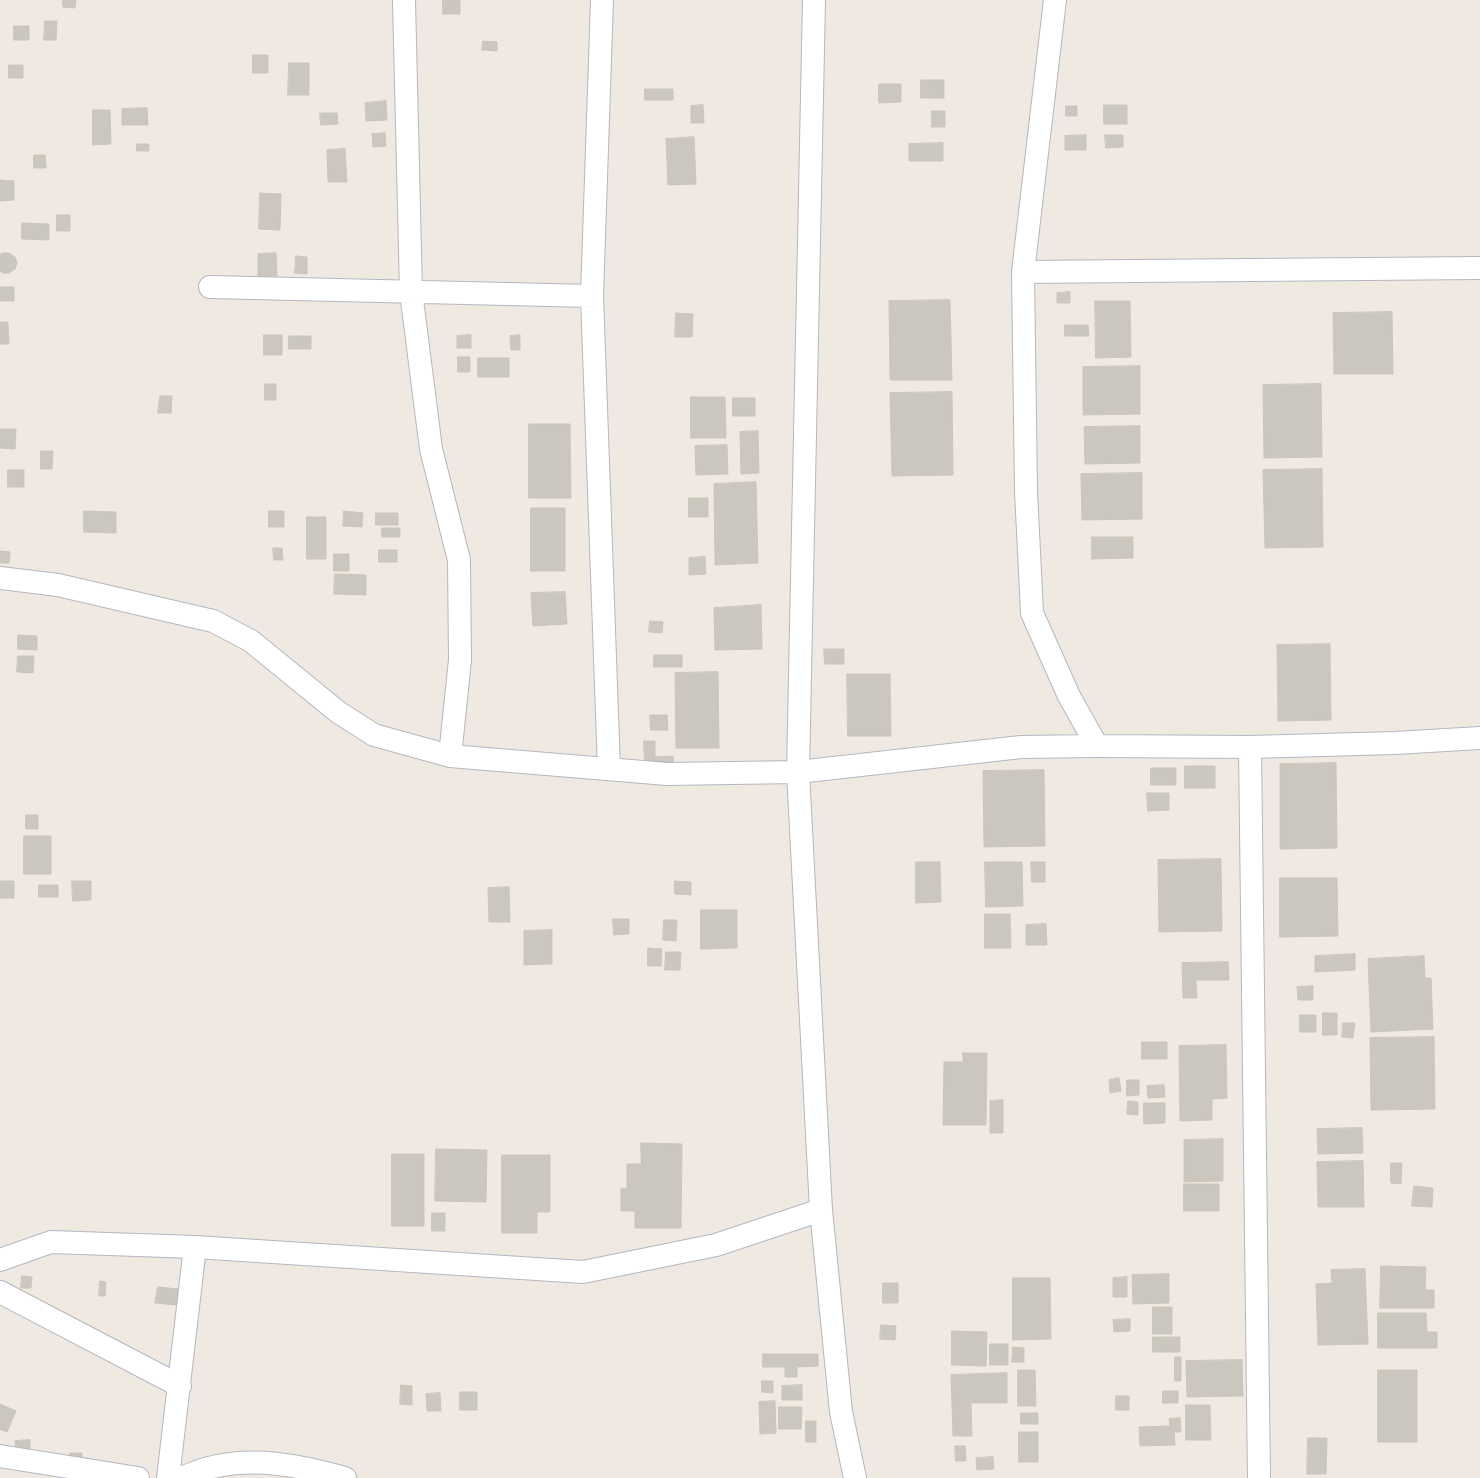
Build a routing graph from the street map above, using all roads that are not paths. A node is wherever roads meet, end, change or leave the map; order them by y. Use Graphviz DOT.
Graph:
graph roads {
  1 [pos="404,0"];
  2 [pos="602,0"];
  3 [pos="814,0"];
  4 [pos="1055,0"];
  5 [pos="1480,268"];
  6 [pos="1023,272"];
  7 [pos="210,287"];
  8 [pos="411,292"];
  9 [pos="592,296"];
  10 [pos="0,578"];
  11 [pos="1480,738"];
  12 [pos="1097,746"];
  13 [pos="1250,746"];
  14 [pos="450,756"];
  15 [pos="609,769"];
  16 [pos="798,772"];
  17 [pos="821,1210"];
  18 [pos="195,1247"];
  19 [pos="0,1260"];
  20 [pos="0,1292"];
  21 [pos="180,1386"];
  22 [pos="0,1456"];
  23 [pos="138,1478"];
  24 [pos="168,1478"];
  25 [pos="180,1478"];
  26 [pos="345,1478"];
  27 [pos="855,1478"];
  28 [pos="1259,1478"];
  1 -- 8 [label="street"];
  2 -- 9 [label="street"];
  3 -- 16 [label="street"];
  4 -- 6 [label="street"];
  5 -- 6 [label="street"];
  6 -- 12 [label="street"];
  7 -- 8 [label="street"];
  8 -- 9 [label="street"];
  8 -- 14 [label="street"];
  9 -- 15 [label="street"];
  10 -- 14 [label="street"];
  11 -- 13 [label="street"];
  12 -- 13 [label="street"];
  12 -- 16 [label="street"];
  13 -- 28 [label="street"];
  14 -- 15 [label="street"];
  15 -- 16 [label="street"];
  16 -- 17 [label="street"];
  17 -- 18 [label="street"];
  17 -- 27 [label="street"];
  18 -- 19 [label="street"];
  18 -- 21 [label="street"];
  20 -- 21 [label="street"];
  21 -- 24 [label="street"];
  22 -- 23 [label="street"];
  25 -- 26 [label="street"];
}
